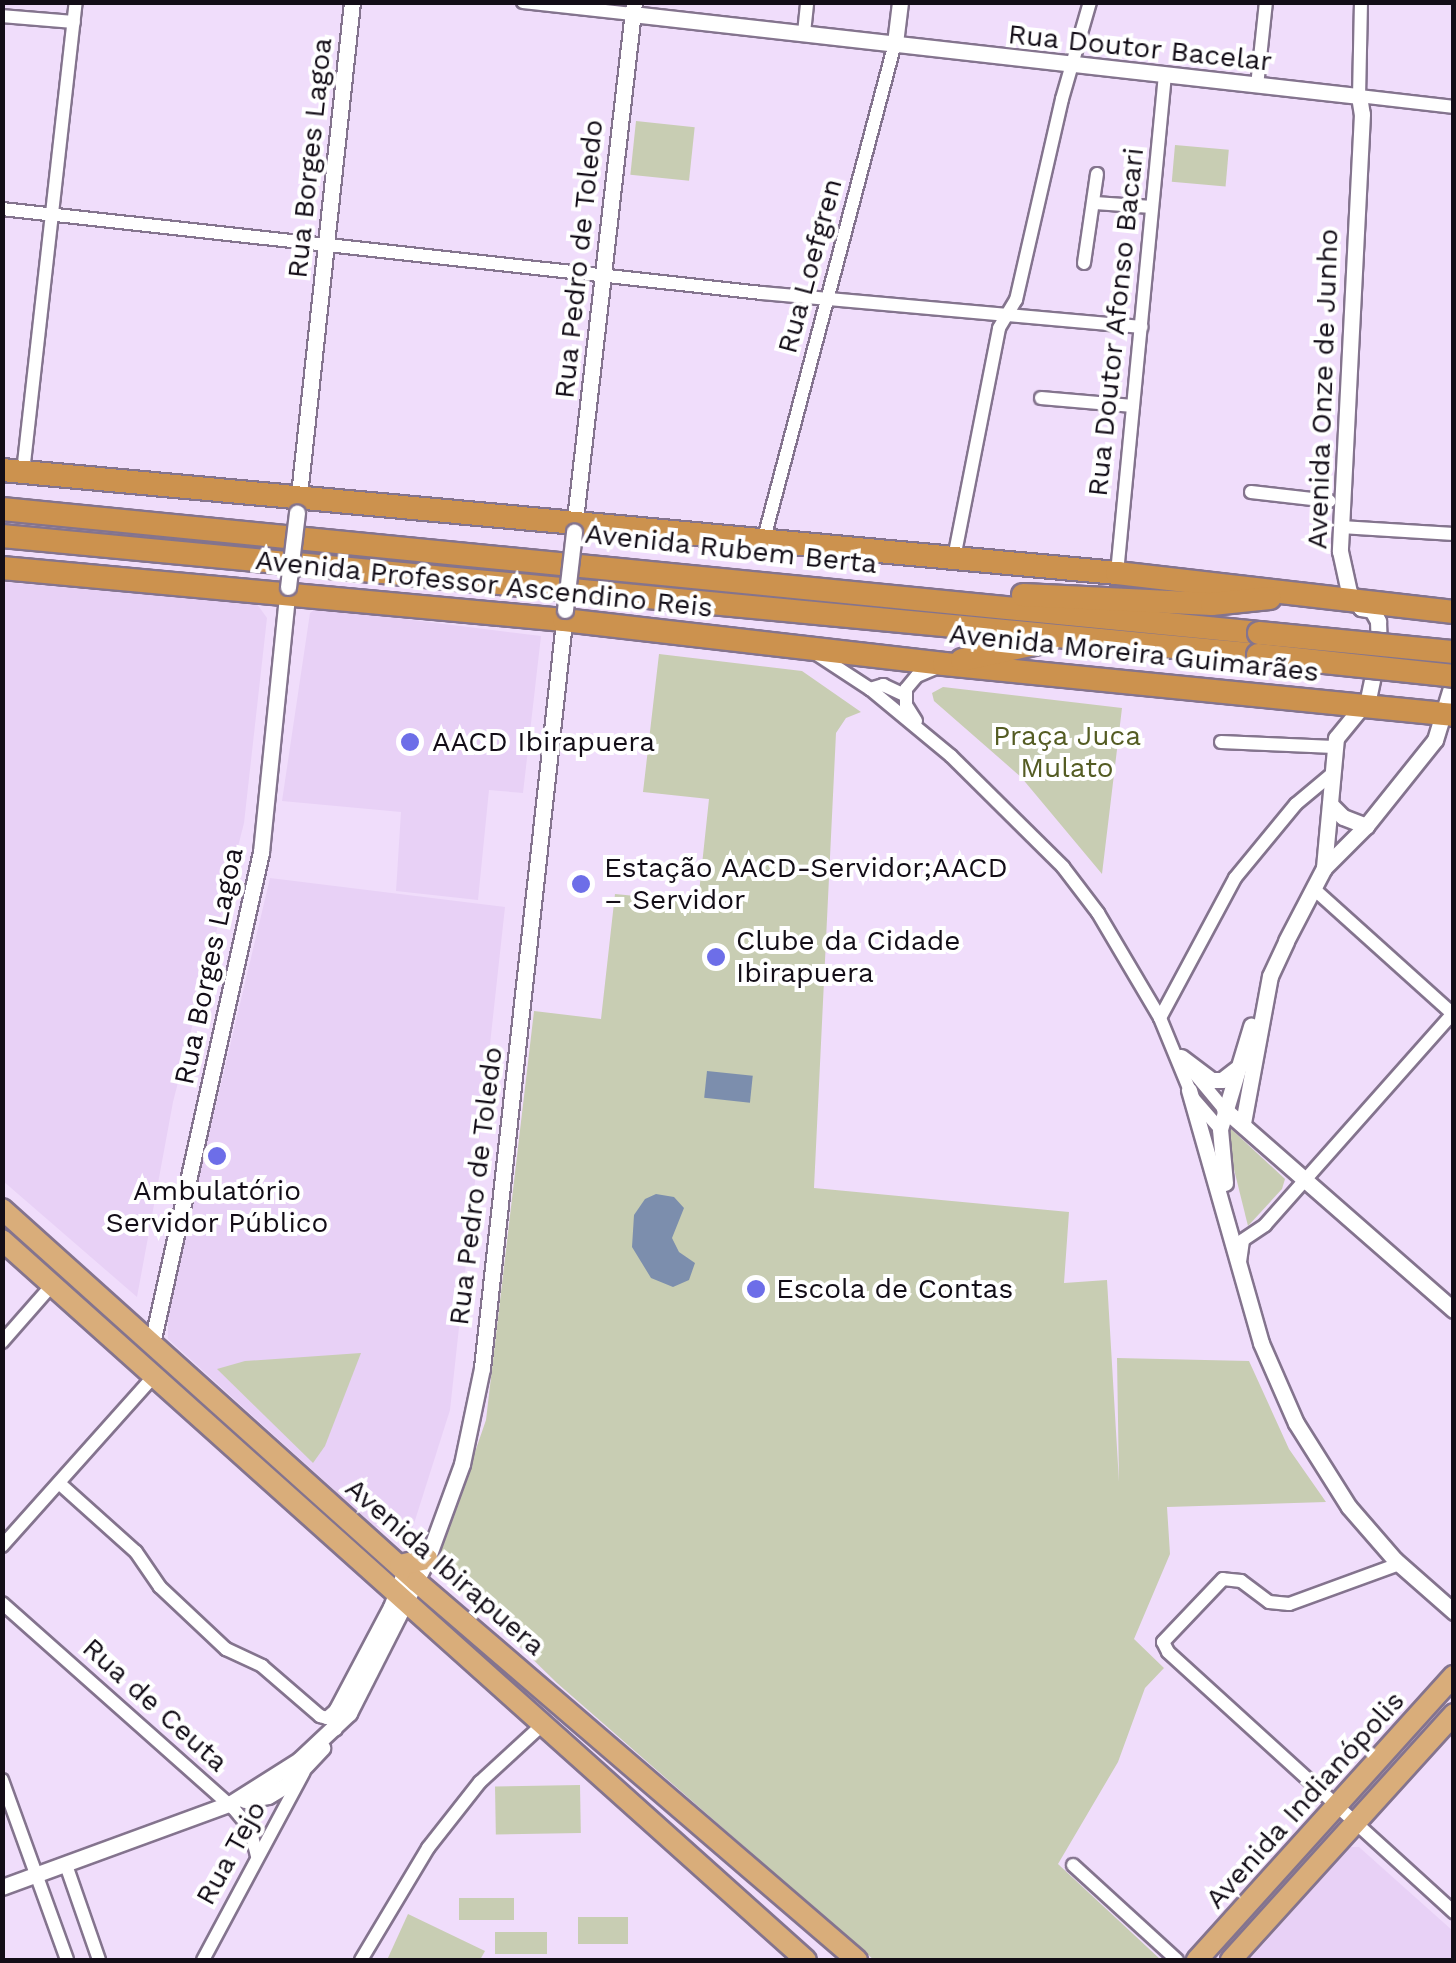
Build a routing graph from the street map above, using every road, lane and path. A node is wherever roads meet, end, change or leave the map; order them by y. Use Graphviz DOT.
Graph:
graph roads {
  1 [pos="76,2"];
  2 [pos="352,2"];
  3 [pos="523,2"];
  4 [pos="808,2"];
  5 [pos="900,2"];
  6 [pos="1090,2"];
  7 [pos="1266,2"];
  8 [pos="1361,2"];
  9 [pos="633,8"];
  10 [pos="2,16"];
  11 [pos="74,22"];
  12 [pos="804,33"];
  13 [pos="895,43"];
  14 [pos="1071,66"];
  15 [pos="1165,76"];
  16 [pos="1258,86"];
  17 [pos="1356,96"];
  18 [pos="1454,107"];
  19 [pos="1098,174"];
  20 [pos="1095,202"];
  21 [pos="1152,207"];
  22 [pos="2,208"];
  23 [pos="51,214"];
  24 [pos="327,242"];
  25 [pos="1084,263"];
  26 [pos="602,274"];
  27 [pos="826,300"];
  28 [pos="1007,313"];
  29 [pos="1140,327"];
  30 [pos="1041,398"];
  31 [pos="1133,406"];
  32 [pos="13,471"];
  33 [pos="1250,492"];
  34 [pos="1329,501"];
  35 [pos="298,506"];
  36 [pos="2,509"];
  37 [pos="575,527"];
  38 [pos="1341,527"];
  39 [pos="1454,534"];
  40 [pos="2,536"];
  41 [pos="763,542"];
  42 [pos="954,558"];
  43 [pos="2,568"];
  44 [pos="1117,573"];
  45 [pos="817,588"];
  46 [pos="288,590"];
  47 [pos="1277,593"];
  48 [pos="1353,600"];
  49 [pos="1454,612"];
  50 [pos="564,615"];
  51 [pos="1070,636"];
  52 [pos="1258,644"];
  53 [pos="809,649"];
  54 [pos="1454,652"];
  55 [pos="944,664"];
  56 [pos="1454,677"];
  57 [pos="870,689"];
  58 [pos="904,695"];
  59 [pos="882,699"];
  60 [pos="1363,707"];
  61 [pos="1449,714"];
  62 [pos="929,739"];
  63 [pos="1222,742"];
  64 [pos="1334,747"];
  65 [pos="1332,774"];
  66 [pos="1330,804"];
  67 [pos="1366,826"];
  68 [pos="1324,868"];
  69 [pos="1314,889"];
  70 [pos="1262,1011"];
  71 [pos="1453,1014"];
  72 [pos="1160,1018"];
  73 [pos="1169,1038"];
  74 [pos="1181,1057"];
  75 [pos="1236,1069"];
  76 [pos="1189,1090"];
  77 [pos="1224,1109"];
  78 [pos="1243,1123"];
  79 [pos="1220,1129"];
  80 [pos="1306,1180"];
  81 [pos="2,1208"];
  82 [pos="1228,1222"];
  83 [pos="2,1240"];
  84 [pos="1243,1240"];
  85 [pos="1239,1268"];
  86 [pos="54,1284"];
  87 [pos="1454,1310"];
  88 [pos="115,1341"];
  89 [pos="2,1342"];
  90 [pos="152,1343"];
  91 [pos="154,1376"];
  92 [pos="59,1482"];
  93 [pos="2,1546"];
  94 [pos="427,1559"];
  95 [pos="1399,1564"];
  96 [pos="407,1573"];
  97 [pos="402,1599"];
  98 [pos="2,1603"];
  99 [pos="1454,1612"];
  100 [pos="1454,1676"];
  101 [pos="337,1709"];
  102 [pos="1454,1714"];
  103 [pos="320,1716"];
  104 [pos="542,1725"];
  105 [pos="334,1727"];
  106 [pos="302,1765"];
  107 [pos="2,1780"];
  108 [pos="232,1803"];
  109 [pos="1336,1805"];
  110 [pos="1356,1823"];
  111 [pos="257,1856"];
  112 [pos="66,1865"];
  113 [pos="1073,1866"];
  114 [pos="35,1875"];
  115 [pos="2,1887"];
  116 [pos="1454,1912"];
  117 [pos="67,1960"];
  118 [pos="99,1960"];
  119 [pos="203,1960"];
  120 [pos="362,1960"];
  121 [pos="806,1960"];
  122 [pos="857,1960"];
  123 [pos="1177,1960"];
  124 [pos="1197,1960"];
  125 [pos="1232,1960"];
  1 -- 11 [label="street"];
  2 -- 24 [label="street, Rua Borges Lagoa"];
  3 -- 9 [label="street, Rua Doutor Bacelar"];
  4 -- 12 [label="street"];
  5 -- 13 [label="street, Rua Loefgren"];
  6 -- 14 [label="street"];
  7 -- 16 [label="street"];
  8 -- 17 [label="street, Avenida Onze de Junho"];
  9 -- 12 [label="street, Rua Doutor Bacelar"];
  9 -- 26 [label="street, Rua Pedro de Toledo"];
  10 -- 11 [label="street"];
  11 -- 23 [label="street"];
  12 -- 13 [label="street, Rua Doutor Bacelar"];
  13 -- 14 [label="street, Rua Doutor Bacelar"];
  13 -- 27 [label="street, Rua Loefgren"];
  14 -- 15 [label="street, Rua Doutor Bacelar"];
  14 -- 28 [label="street"];
  15 -- 16 [label="street, Rua Doutor Bacelar"];
  15 -- 21 [label="street, Rua Doutor Afonso Bacari"];
  16 -- 17 [label="street, Rua Doutor Bacelar"];
  17 -- 18 [label="street, Rua Doutor Bacelar"];
  17 -- 38 [label="street, Avenida Onze de Junho"];
  19 -- 20 [label="street"];
  20 -- 21 [label="street"];
  20 -- 25 [label="street"];
  21 -- 29 [label="street, Rua Doutor Afonso Bacari"];
  22 -- 23 [label="street"];
  23 -- 24 [label="street"];
  23 -- 32 [label="street"];
  24 -- 26 [label="street"];
  24 -- 35 [label="street, Rua Borges Lagoa"];
  26 -- 27 [label="street"];
  26 -- 37 [label="street, Rua Pedro de Toledo"];
  27 -- 28 [label="street"];
  27 -- 41 [label="street, Rua Loefgren"];
  28 -- 29 [label="street"];
  28 -- 42 [label="street"];
  29 -- 31 [label="street, Rua Doutor Afonso Bacari"];
  30 -- 31 [label="street"];
  31 -- 44 [label="street, Rua Doutor Afonso Bacari"];
  32 -- 35 [label="highway"];
  33 -- 34 [label="street"];
  35 -- 37 [label="highway"];
  35 -- 46 [label="street, Rua Borges Lagoa, bridge"];
  36 -- 45 [label="highway, Avenida Rubem Berta"];
  37 -- 41 [label="highway"];
  37 -- 50 [label="street, Rua Pedro de Toledo, bridge"];
  38 -- 39 [label="street"];
  38 -- 48 [label="street, Avenida Onze de Junho"];
  40 -- 51 [label="highway, Avenida Rubem Berta"];
  41 -- 42 [label="highway"];
  42 -- 44 [label="highway"];
  43 -- 46 [label="highway, Avenida Professor Ascendino Reis"];
  44 -- 47 [label="highway"];
  45 -- 47 [label="highway"];
  45 -- 52 [label="highway, Avenida Rubem Berta"];
  46 -- 50 [label="highway, Avenida Professor Ascendino Reis"];
  46 -- 90 [label="street, Rua Borges Lagoa"];
  47 -- 48 [label="highway"];
  48 -- 49 [label="highway"];
  48 -- 60 [label="street, Avenida Onze de Junho"];
  50 -- 53 [label="highway, Avenida Professor Ascendino Reis"];
  50 -- 94 [label="street, Rua Pedro de Toledo"];
  51 -- 52 [label="highway, Avenida Rubem Berta"];
  51 -- 55 [label="highway"];
  52 -- 54 [label="highway, Avenida Rubem Berta, bridge"];
  52 -- 56 [label="highway, Avenida Rubem Berta, bridge"];
  53 -- 55 [label="highway, Avenida Moreira Guimarães"];
  53 -- 57 [label="street, Avenida Professor Ascendino Reis"];
  55 -- 58 [label="street"];
  55 -- 60 [label="highway, Avenida Moreira Guimarães"];
  56 -- 61 [label="street"];
  57 -- 58 [label="street"];
  57 -- 59 [label="street, Avenida Professor Ascendino Reis"];
  58 -- 59 [label="street"];
  58 -- 62 [label="street, Avenida Professor Ascendino Reis"];
  59 -- 62 [label="street, Avenida Professor Ascendino Reis"];
  60 -- 61 [label="highway, Avenida Moreira Guimarães"];
  60 -- 64 [label="street, Avenida Onze de Junho"];
  61 -- 67 [label="street"];
  62 -- 72 [label="street, Avenida Professor Ascendino Reis"];
  63 -- 64 [label="street"];
  64 -- 65 [label="street"];
  65 -- 66 [label="street"];
  65 -- 72 [label="street"];
  66 -- 67 [label="street"];
  66 -- 68 [label="street"];
  67 -- 68 [label="street"];
  68 -- 69 [label="street"];
  69 -- 70 [label="street"];
  69 -- 71 [label="street"];
  70 -- 75 [label="street"];
  70 -- 78 [label="street"];
  71 -- 80 [label="street"];
  72 -- 73 [label="street, Avenida Professor Ascendino Reis"];
  73 -- 74 [label="street"];
  73 -- 76 [label="street, Avenida Professor Ascendino Reis"];
  74 -- 75 [label="street"];
  74 -- 77 [label="street"];
  75 -- 77 [label="street"];
  76 -- 79 [label="street, Avenida Professor Ascendino Reis"];
  76 -- 82 [label="street"];
  77 -- 78 [label="street"];
  77 -- 79 [label="street"];
  78 -- 80 [label="street"];
  79 -- 82 [label="street"];
  80 -- 84 [label="street"];
  80 -- 87 [label="street"];
  81 -- 90 [label="main road, Avenida Ibirapuera"];
  82 -- 84 [label="street"];
  82 -- 85 [label="street"];
  83 -- 86 [label="main road, Avenida Ibirapuera"];
  84 -- 85 [label="street"];
  85 -- 95 [label="street"];
  86 -- 88 [label="main road, Avenida Ibirapuera"];
  86 -- 89 [label="street"];
  88 -- 90 [label="main road"];
  88 -- 91 [label="main road, Avenida Ibirapuera"];
  90 -- 96 [label="main road, Avenida Ibirapuera"];
  91 -- 92 [label="street"];
  91 -- 97 [label="main road, Avenida Ibirapuera"];
  92 -- 93 [label="street"];
  92 -- 103 [label="street"];
  94 -- 96 [label="main road"];
  95 -- 99 [label="street"];
  95 -- 109 [label="street"];
  96 -- 97 [label="street"];
  96 -- 122 [label="main road, Avenida Ibirapuera"];
  97 -- 101 [label="street"];
  97 -- 104 [label="main road, Avenida Ibirapuera"];
  97 -- 105 [label="street"];
  98 -- 108 [label="street, Rua de Ceuta"];
  100 -- 109 [label="main road, Avenida Indianópolis"];
  101 -- 103 [label="street"];
  101 -- 105 [label="street"];
  102 -- 110 [label="main road, Avenida Indianópolis"];
  103 -- 106 [label="street, Rua Tejo"];
  104 -- 120 [label="street"];
  104 -- 121 [label="main road, Avenida Ibirapuera"];
  105 -- 106 [label="street"];
  106 -- 108 [label="street"];
  106 -- 111 [label="street, Rua Tejo"];
  107 -- 114 [label="street"];
  108 -- 111 [label="street, Rua de Ceuta"];
  108 -- 112 [label="street"];
  109 -- 110 [label="street"];
  109 -- 124 [label="main road, Avenida Indianópolis"];
  110 -- 116 [label="street"];
  110 -- 125 [label="main road, Avenida Indianópolis"];
  111 -- 119 [label="street, Rua Tejo"];
  112 -- 114 [label="street"];
  112 -- 118 [label="street"];
  113 -- 123 [label="street"];
  114 -- 115 [label="street"];
  114 -- 117 [label="street"];
}
